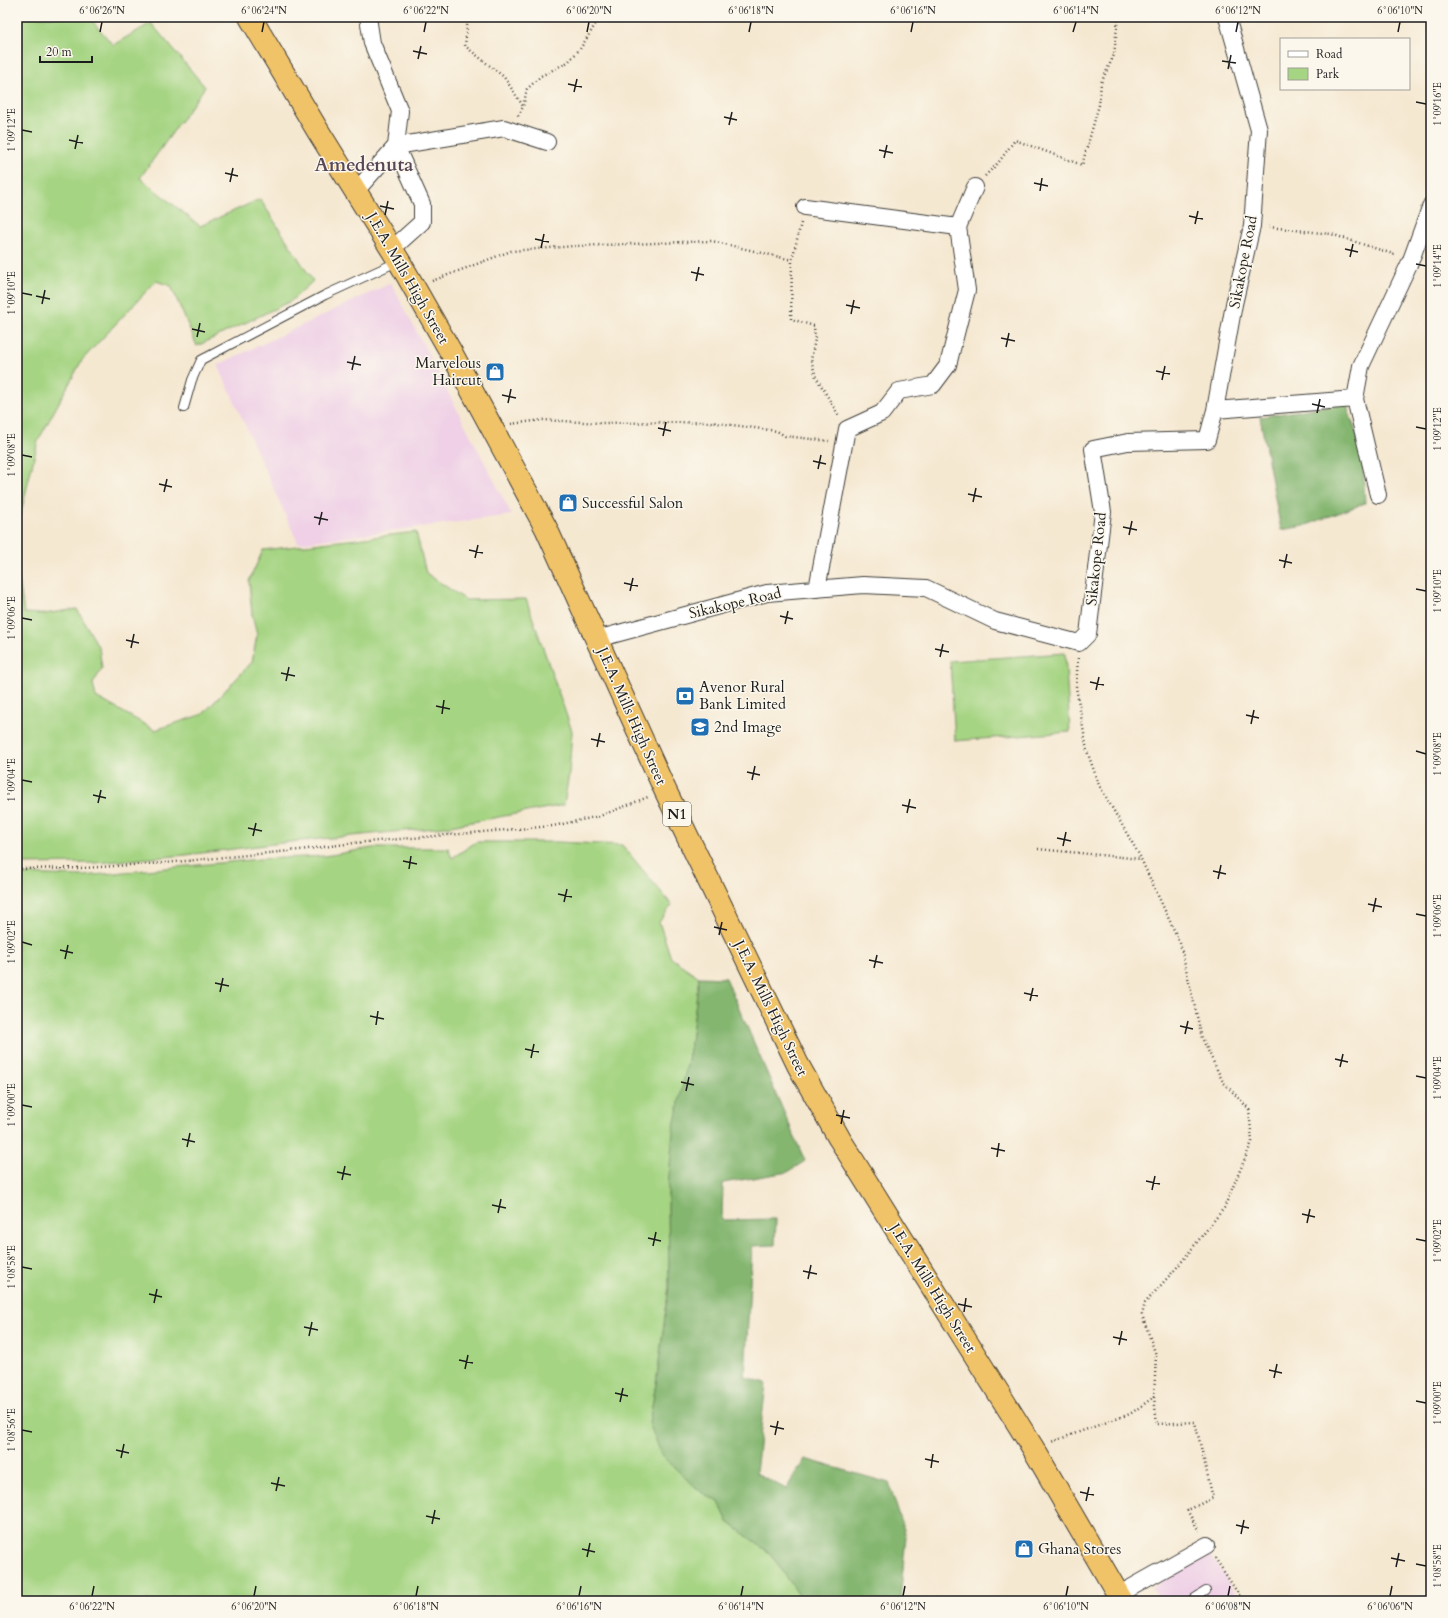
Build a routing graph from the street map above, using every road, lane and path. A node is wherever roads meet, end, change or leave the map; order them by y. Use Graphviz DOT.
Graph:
graph roads {
  1 [pos="250,17"];
  2 [pos="368,17"];
  3 [pos="468,17"];
  4 [pos="600,17"];
  5 [pos="1118,17"];
  6 [pos="1227,17"];
  7 [pos="523,107"];
  8 [pos="504,128"];
  9 [pos="547,142"];
  10 [pos="396,146"];
  11 [pos="975,187"];
  12 [pos="356,191"];
  13 [pos="1431,205"];
  14 [pos="806,206"];
  15 [pos="1252,226"];
  16 [pos="958,227"];
  17 [pos="396,255"];
  18 [pos="792,260"];
  19 [pos="1411,260"];
  20 [pos="432,281"];
  21 [pos="1355,399"];
  22 [pos="184,408"];
  23 [pos="1215,410"];
  24 [pos="509,424"];
  25 [pos="846,436"];
  26 [pos="1378,496"];
  27 [pos="817,589"];
  28 [pos="597,639"];
  29 [pos="1078,643"];
  30 [pos="665,790"];
  31 [pos="1038,849"];
  32 [pos="1141,859"];
  33 [pos="17,869"];
  34 [pos="1154,1397"];
  35 [pos="1033,1448"];
  36 [pos="1207,1545"];
  37 [pos="1206,1590"];
  38 [pos="1120,1598"];
  39 [pos="1190,1601"];
  40 [pos="1243,1601"];
  1 -- 12 [label="highway, J.E.A. Mills High Street / N1"];
  2 -- 10 [label="street"];
  3 -- 7 [label="path"];
  4 -- 7 [label="path"];
  5 -- 11 [label="path"];
  6 -- 15 [label="street, Sikakope Road"];
  7 -- 8 [label="path"];
  8 -- 9 [label="street"];
  8 -- 10 [label="street"];
  10 -- 12 [label="street"];
  10 -- 17 [label="street"];
  11 -- 16 [label="street"];
  12 -- 17 [label="highway, J.E.A. Mills High Street / N1"];
  13 -- 19 [label="street"];
  14 -- 16 [label="street"];
  14 -- 18 [label="path"];
  15 -- 19 [label="path"];
  15 -- 23 [label="street, Sikakope Road"];
  16 -- 25 [label="street"];
  17 -- 22 [label="lane"];
  17 -- 28 [label="highway, J.E.A. Mills High Street / N1"];
  18 -- 20 [label="path"];
  18 -- 25 [label="path"];
  19 -- 21 [label="street"];
  21 -- 23 [label="street"];
  21 -- 26 [label="street"];
  23 -- 29 [label="street, Sikakope Road"];
  24 -- 25 [label="path"];
  25 -- 27 [label="street"];
  27 -- 28 [label="street, Sikakope Road"];
  27 -- 29 [label="street, Sikakope Road"];
  28 -- 30 [label="highway, J.E.A. Mills High Street / N1"];
  29 -- 32 [label="path"];
  30 -- 33 [label="path"];
  30 -- 35 [label="highway, J.E.A. Mills High Street / N1"];
  31 -- 32 [label="path"];
  32 -- 34 [label="path"];
  34 -- 35 [label="path"];
  34 -- 36 [label="path"];
  35 -- 38 [label="highway, J.E.A. Mills High Street / N1"];
  36 -- 38 [label="street"];
  36 -- 40 [label="path"];
  37 -- 39 [label="lane"];
}
